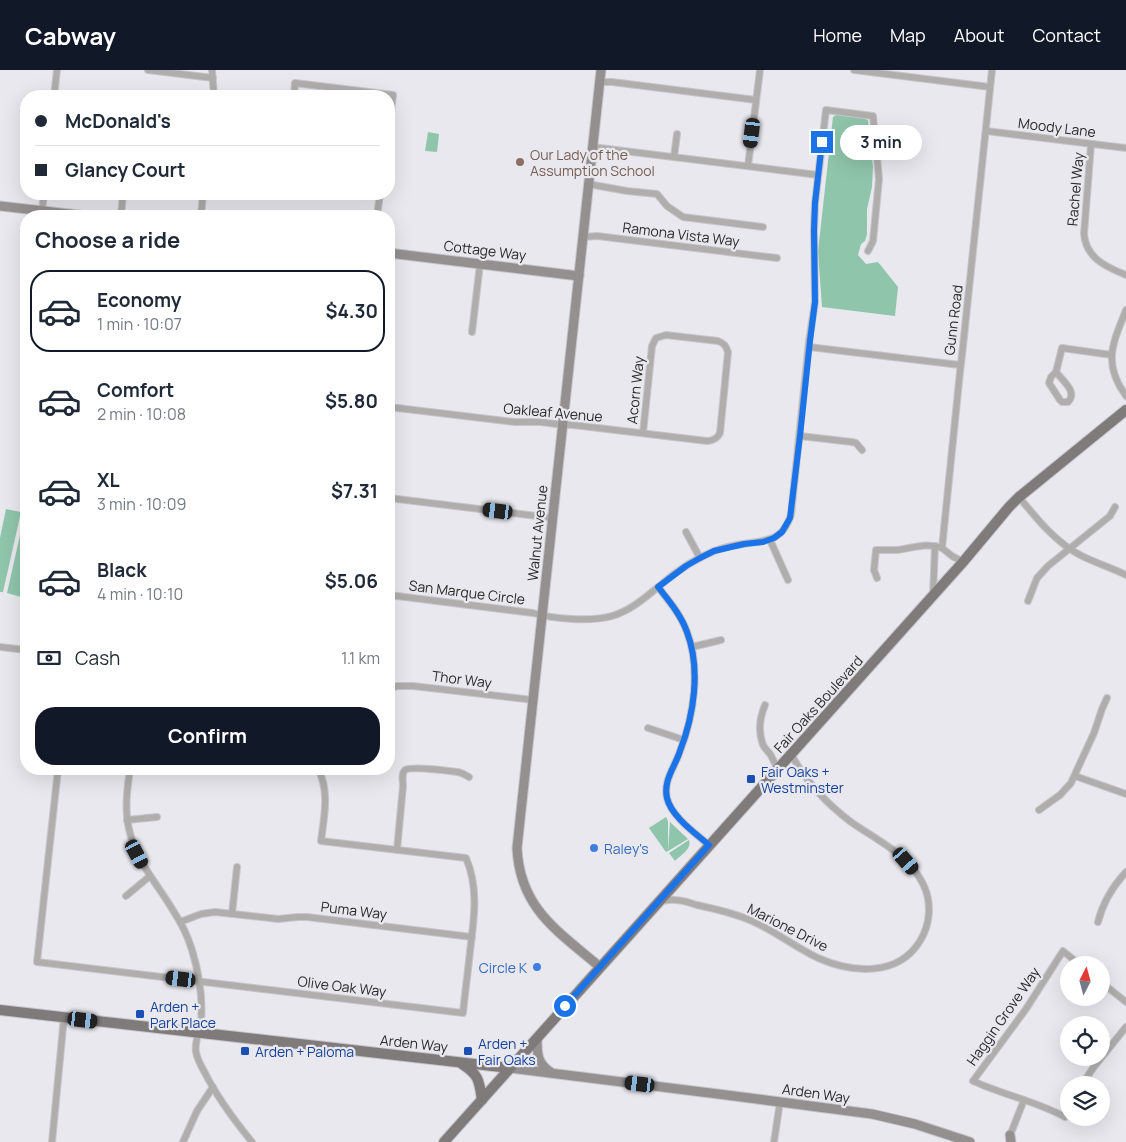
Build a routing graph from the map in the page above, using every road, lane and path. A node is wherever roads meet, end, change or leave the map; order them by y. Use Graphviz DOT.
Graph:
graph roads {
  1 [pos="57,70"];
  2 [pos="148,70"];
  3 [pos="212,70"];
  4 [pos="601,70"];
  5 [pos="760,70"];
  6 [pos="854,70"];
  7 [pos="992,70"];
  8 [pos="213,78"];
  9 [pos="599,82"];
  10 [pos="990,88"];
  11 [pos="55,90"];
  12 [pos="214,90"];
  13 [pos="294,90"];
  14 [pos="355,90"];
  15 [pos="756,100"];
  16 [pos="986,131"];
  17 [pos="676,134"];
  18 [pos="1091,144"];
  19 [pos="592,147"];
  20 [pos="1126,148"];
  21 [pos="674,157"];
  22 [pos="748,166"];
  23 [pos="818,174"];
  24 [pos="588,184"];
  25 [pos="0,206"];
  26 [pos="34,210"];
  27 [pos="763,227"];
  28 [pos="583,237"];
  29 [pos="868,251"];
  30 [pos="395,254"];
  31 [pos="776,258"];
  32 [pos="480,264"];
  33 [pos="1126,275"];
  34 [pos="579,276"];
  35 [pos="1126,310"];
  36 [pos="472,332"];
  37 [pos="809,347"];
  38 [pos="1112,356"];
  39 [pos="960,365"];
  40 [pos="1056,372"];
  41 [pos="1126,396"];
  42 [pos="395,408"];
  43 [pos="1126,410"];
  44 [pos="562,425"];
  45 [pos="643,433"];
  46 [pos="800,436"];
  47 [pos="715,439"];
  48 [pos="862,450"];
  49 [pos="1019,497"];
  50 [pos="395,499"];
  51 [pos="1115,506"];
  52 [pos="553,518"];
  53 [pos="686,532"];
  54 [pos="770,540"];
  55 [pos="939,547"];
  56 [pos="1070,548"];
  57 [pos="700,558"];
  58 [pos="963,562"];
  59 [pos="1126,575"];
  60 [pos="877,578"];
  61 [pos="788,580"];
  62 [pos="658,587"];
  63 [pos="395,596"];
  64 [pos="933,596"];
  65 [pos="1028,601"];
  66 [pos="542,615"];
  67 [pos="721,640"];
  68 [pos="0,647"];
  69 [pos="692,647"];
  70 [pos="20,649"];
  71 [pos="395,687"];
  72 [pos="1107,698"];
  73 [pos="533,700"];
  74 [pos="765,705"];
  75 [pos="648,728"];
  76 [pos="684,740"];
  77 [pos="791,754"];
  78 [pos="778,769"];
  79 [pos="57,775"];
  80 [pos="129,775"];
  81 [pos="321,775"];
  82 [pos="1075,776"];
  83 [pos="469,777"];
  84 [pos="1126,794"];
  85 [pos="1039,810"];
  86 [pos="157,817"];
  87 [pos="127,820"];
  88 [pos="709,845"];
  89 [pos="397,850"];
  90 [pos="237,867"];
  91 [pos="1126,872"];
  92 [pos="150,876"];
  93 [pos="1123,880"];
  94 [pos="126,896"];
  95 [pos="659,901"];
  96 [pos="232,914"];
  97 [pos="180,922"];
  98 [pos="1098,922"];
  99 [pos="472,937"];
  100 [pos="1069,956"];
  101 [pos="600,967"];
  102 [pos="199,982"];
  103 [pos="1110,989"];
  104 [pos="1126,1002"];
  105 [pos="0,1010"];
  106 [pos="64,1017"];
  107 [pos="1126,1027"];
  108 [pos="198,1033"];
  109 [pos="537,1038"];
  110 [pos="459,1062"];
  111 [pos="510,1068"];
  112 [pos="555,1074"];
  113 [pos="1088,1076"];
  114 [pos="213,1087"];
  115 [pos="482,1100"];
  116 [pos="1024,1100"];
  117 [pos="780,1102"];
  118 [pos="1060,1115"];
  119 [pos="1010,1140"];
  120 [pos="52,1142"];
  121 [pos="183,1142"];
  122 [pos="252,1142"];
  123 [pos="444,1142"];
  124 [pos="774,1142"];
  125 [pos="970,1142"];
  1 -- 11 [label="street"];
  2 -- 8 [label="street"];
  3 -- 8 [label="street"];
  4 -- 9 [label="main road, Walnut Avenue"];
  5 -- 15 [label="street"];
  6 -- 10 [label="street"];
  7 -- 10 [label="street, Gunn Road"];
  8 -- 12 [label="street"];
  9 -- 15 [label="street"];
  9 -- 19 [label="main road, Walnut Avenue"];
  10 -- 16 [label="street, Gunn Road"];
  13 -- 14 [label="street"];
  15 -- 22 [label="street"];
  16 -- 18 [label="street, Moody Lane"];
  16 -- 39 [label="street, Gunn Road"];
  17 -- 21 [label="street"];
  18 -- 20 [label="street, Moody Lane"];
  18 -- 33 [label="street, Rachel Way"];
  19 -- 21 [label="street"];
  19 -- 24 [label="main road, Walnut Avenue"];
  21 -- 22 [label="street"];
  22 -- 23 [label="street"];
  23 -- 29 [label="street"];
  23 -- 37 [label="street"];
  24 -- 27 [label="street"];
  24 -- 28 [label="main road, Walnut Avenue"];
  25 -- 26 [label="main road"];
  28 -- 31 [label="street, Ramona Vista Way"];
  28 -- 34 [label="main road, Walnut Avenue"];
  30 -- 32 [label="main road, Cottage Way"];
  32 -- 34 [label="main road, Cottage Way"];
  32 -- 36 [label="street"];
  34 -- 44 [label="main road, Walnut Avenue"];
  35 -- 38 [label="street"];
  37 -- 39 [label="street"];
  37 -- 46 [label="street"];
  38 -- 40 [label="street"];
  38 -- 41 [label="street"];
  39 -- 55 [label="street, Gunn Road"];
  40 -- 40 [label="street"];
  42 -- 44 [label="street, Oakleaf Avenue"];
  43 -- 49 [label="main road, Fair Oaks Boulevard"];
  44 -- 45 [label="street, Oakleaf Avenue"];
  44 -- 52 [label="main road, Walnut Avenue"];
  45 -- 47 [label="street, Oakleaf Avenue"];
  45 -- 47 [label="street, Acorn Way"];
  46 -- 48 [label="street"];
  46 -- 54 [label="street"];
  49 -- 56 [label="street"];
  49 -- 58 [label="main road, Fair Oaks Boulevard"];
  50 -- 52 [label="street"];
  51 -- 56 [label="street"];
  52 -- 66 [label="main road, Walnut Avenue"];
  53 -- 57 [label="street"];
  54 -- 57 [label="street, San Marque Circle"];
  54 -- 61 [label="street"];
  55 -- 58 [label="street"];
  55 -- 60 [label="street"];
  55 -- 64 [label="street, Gunn Road"];
  56 -- 59 [label="street"];
  56 -- 65 [label="street"];
  57 -- 62 [label="street, San Marque Circle"];
  58 -- 64 [label="main road, Fair Oaks Boulevard"];
  62 -- 66 [label="street, San Marque Circle"];
  62 -- 69 [label="street"];
  63 -- 66 [label="street, San Marque Circle"];
  64 -- 77 [label="main road, Fair Oaks Boulevard"];
  66 -- 73 [label="main road, Walnut Avenue"];
  67 -- 69 [label="street"];
  68 -- 70 [label="street"];
  69 -- 76 [label="street"];
  71 -- 73 [label="street, Thor Way"];
  72 -- 82 [label="street"];
  73 -- 101 [label="main road, Walnut Avenue"];
  74 -- 78 [label="street"];
  75 -- 76 [label="street"];
  76 -- 88 [label="street"];
  77 -- 78 [label="main road, Fair Oaks Boulevard"];
  77 -- 95 [label="street, Marione Drive"];
  78 -- 88 [label="main road, Fair Oaks Boulevard"];
  79 -- 102 [label="street, Olive Oak Way"];
  80 -- 87 [label="street"];
  81 -- 89 [label="street, Olive Oak Way"];
  82 -- 84 [label="street"];
  82 -- 85 [label="street"];
  83 -- 89 [label="street"];
  86 -- 87 [label="street"];
  87 -- 92 [label="street"];
  88 -- 95 [label="main road, Fair Oaks Boulevard"];
  89 -- 99 [label="street, Olive Oak Way"];
  90 -- 96 [label="street"];
  91 -- 93 [label="street"];
  92 -- 94 [label="street"];
  92 -- 97 [label="street"];
  93 -- 98 [label="street"];
  95 -- 101 [label="main road, Fair Oaks Boulevard"];
  96 -- 97 [label="street, Puma Way"];
  96 -- 99 [label="street, Puma Way"];
  97 -- 102 [label="street"];
  99 -- 102 [label="street, Olive Oak Way"];
  100 -- 116 [label="street, Haggin Grove Way"];
  101 -- 109 [label="main road, Fair Oaks Boulevard"];
  102 -- 108 [label="street"];
  103 -- 104 [label="street"];
  105 -- 106 [label="main road, Arden Way"];
  106 -- 108 [label="main road, Arden Way"];
  106 -- 120 [label="street"];
  107 -- 113 [label="street"];
  108 -- 110 [label="main road, Arden Way"];
  108 -- 114 [label="street"];
  109 -- 111 [label="main road, Fair Oaks Boulevard"];
  109 -- 112 [label="main road"];
  110 -- 111 [label="main road, Arden Way"];
  110 -- 115 [label="main road"];
  111 -- 112 [label="main road, Arden Way"];
  111 -- 115 [label="main road, Fair Oaks Boulevard"];
  112 -- 117 [label="main road, Arden Way"];
  114 -- 121 [label="street"];
  114 -- 122 [label="street"];
  115 -- 123 [label="main road, Fair Oaks Boulevard"];
  116 -- 118 [label="street, Haggin Grove Way"];
  116 -- 119 [label="street"];
  117 -- 124 [label="street"];
  117 -- 125 [label="main road, Arden Way"];
}
